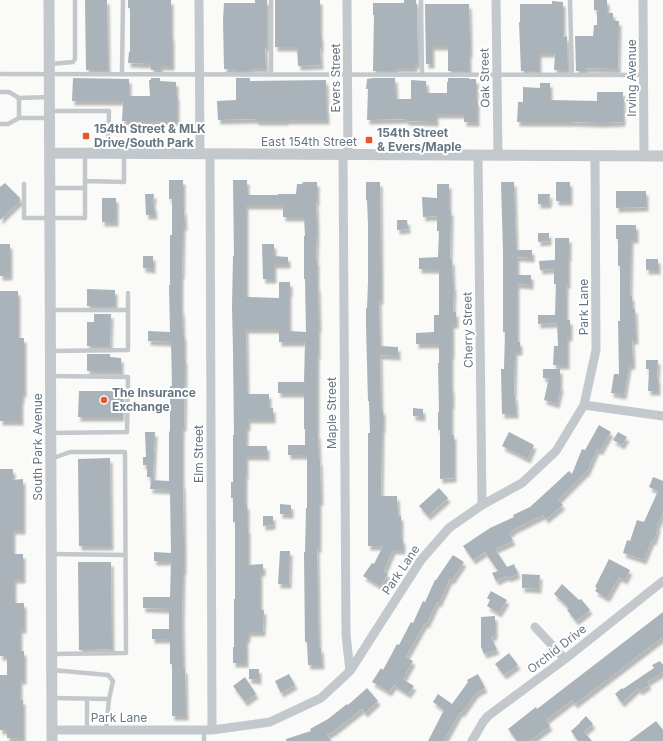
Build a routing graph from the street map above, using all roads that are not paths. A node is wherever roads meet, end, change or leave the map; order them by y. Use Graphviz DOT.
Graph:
graph roads {
  1 [pos="49,0"];
  2 [pos="75,0"];
  3 [pos="123,0"];
  4 [pos="199,0"];
  5 [pos="271,0"];
  6 [pos="347,0"];
  7 [pos="421,0"];
  8 [pos="496,0"];
  9 [pos="570,0"];
  10 [pos="643,0"];
  11 [pos="50,69"];
  12 [pos="0,74"];
  13 [pos="122,74"];
  14 [pos="199,74"];
  15 [pos="272,74"];
  16 [pos="348,75"];
  17 [pos="422,75"];
  18 [pos="497,75"];
  19 [pos="572,75"];
  20 [pos="644,75"];
  21 [pos="0,92"];
  22 [pos="19,98"];
  23 [pos="50,98"];
  24 [pos="50,114"];
  25 [pos="19,118"];
  26 [pos="0,124"];
  27 [pos="50,153"];
  28 [pos="85,153"];
  29 [pos="108,154"];
  30 [pos="124,154"];
  31 [pos="205,154"];
  32 [pos="345,155"];
  33 [pos="478,156"];
  34 [pos="498,156"];
  35 [pos="596,156"];
  36 [pos="644,156"];
  37 [pos="663,156"];
  38 [pos="84,181"];
  39 [pos="24,184"];
  40 [pos="50,188"];
  41 [pos="84,188"];
  42 [pos="50,218"];
  43 [pos="128,293"];
  44 [pos="51,310"];
  45 [pos="128,310"];
  46 [pos="51,351"];
  47 [pos="51,376"];
  48 [pos="584,405"];
  49 [pos="663,416"];
  50 [pos="51,433"];
  51 [pos="51,459"];
  52 [pos="482,504"];
  53 [pos="52,554"];
  54 [pos="125,555"];
  55 [pos="663,581"];
  56 [pos="535,627"];
  57 [pos="52,654"];
  58 [pos="565,658"];
  59 [pos="52,670"];
  60 [pos="350,671"];
  61 [pos="52,698"];
  62 [pos="88,699"];
  63 [pos="109,699"];
  64 [pos="88,730"];
  65 [pos="106,730"];
  66 [pos="208,730"];
  67 [pos="52,735"];
  68 [pos="204,741"];
  69 [pos="472,741"];
  1 -- 11 [label="street, South Park Avenue"];
  2 -- 11 [label="lane"];
  3 -- 13 [label="lane"];
  4 -- 14 [label="street, Elm Street"];
  5 -- 15 [label="lane"];
  6 -- 16 [label="street, Evers Street"];
  7 -- 17 [label="lane"];
  8 -- 18 [label="street, Oak Street"];
  9 -- 19 [label="lane"];
  10 -- 20 [label="street, Irving Avenue"];
  11 -- 12 [label="lane"];
  11 -- 13 [label="lane"];
  11 -- 23 [label="street, South Park Avenue"];
  13 -- 14 [label="lane"];
  14 -- 15 [label="lane"];
  14 -- 31 [label="street, Elm Street"];
  15 -- 16 [label="lane"];
  16 -- 17 [label="lane"];
  16 -- 32 [label="street, Evers Street"];
  17 -- 18 [label="lane"];
  18 -- 19 [label="lane"];
  18 -- 34 [label="street, Oak Street"];
  19 -- 20 [label="lane"];
  20 -- 36 [label="street, Irving Avenue"];
  21 -- 22 [label="lane"];
  22 -- 23 [label="lane"];
  22 -- 25 [label="lane"];
  23 -- 24 [label="street, South Park Avenue"];
  24 -- 25 [label="lane"];
  24 -- 27 [label="street, South Park Avenue"];
  24 -- 29 [label="lane"];
  25 -- 26 [label="lane"];
  27 -- 28 [label="street, East 154th Street"];
  27 -- 40 [label="street, South Park Avenue"];
  28 -- 29 [label="street, East 154th Street"];
  28 -- 38 [label="lane"];
  29 -- 30 [label="street, East 154th Street"];
  30 -- 31 [label="street, East 154th Street"];
  30 -- 38 [label="lane"];
  31 -- 32 [label="street, East 154th Street"];
  31 -- 66 [label="street, Elm Street"];
  32 -- 33 [label="street, East 154th Street"];
  32 -- 60 [label="street, Maple Street"];
  33 -- 34 [label="street, East 154th Street"];
  33 -- 52 [label="street, Cherry Street"];
  34 -- 35 [label="street, East 154th Street"];
  35 -- 36 [label="street, East 154th Street"];
  35 -- 48 [label="street, Park Lane"];
  36 -- 37 [label="street, East 154th Street"];
  38 -- 41 [label="lane"];
  39 -- 42 [label="lane"];
  40 -- 41 [label="lane"];
  40 -- 42 [label="street, South Park Avenue"];
  41 -- 42 [label="lane"];
  42 -- 44 [label="street, South Park Avenue"];
  43 -- 45 [label="lane"];
  44 -- 45 [label="lane"];
  44 -- 46 [label="street, South Park Avenue"];
  45 -- 46 [label="lane"];
  46 -- 47 [label="street, South Park Avenue"];
  47 -- 50 [label="street, South Park Avenue"];
  47 -- 50 [label="lane"];
  48 -- 49 [label="street"];
  48 -- 52 [label="street, Park Lane"];
  50 -- 51 [label="street, South Park Avenue"];
  51 -- 53 [label="street, South Park Avenue"];
  51 -- 54 [label="lane"];
  52 -- 60 [label="street, Park Lane"];
  53 -- 54 [label="lane"];
  53 -- 57 [label="street, South Park Avenue"];
  54 -- 57 [label="lane"];
  55 -- 58 [label="street, Orchid Drive"];
  56 -- 58 [label="street"];
  57 -- 59 [label="street, South Park Avenue"];
  58 -- 69 [label="street, Orchid Drive"];
  59 -- 61 [label="street, South Park Avenue"];
  59 -- 63 [label="lane"];
  60 -- 66 [label="street, Park Lane"];
  61 -- 62 [label="lane"];
  61 -- 67 [label="street, South Park Avenue"];
  62 -- 63 [label="lane"];
  62 -- 64 [label="lane"];
  63 -- 65 [label="lane"];
  64 -- 65 [label="street, Park Lane"];
  64 -- 67 [label="street, Park Lane"];
  65 -- 66 [label="street, Park Lane"];
  66 -- 68 [label="lane"];
}
